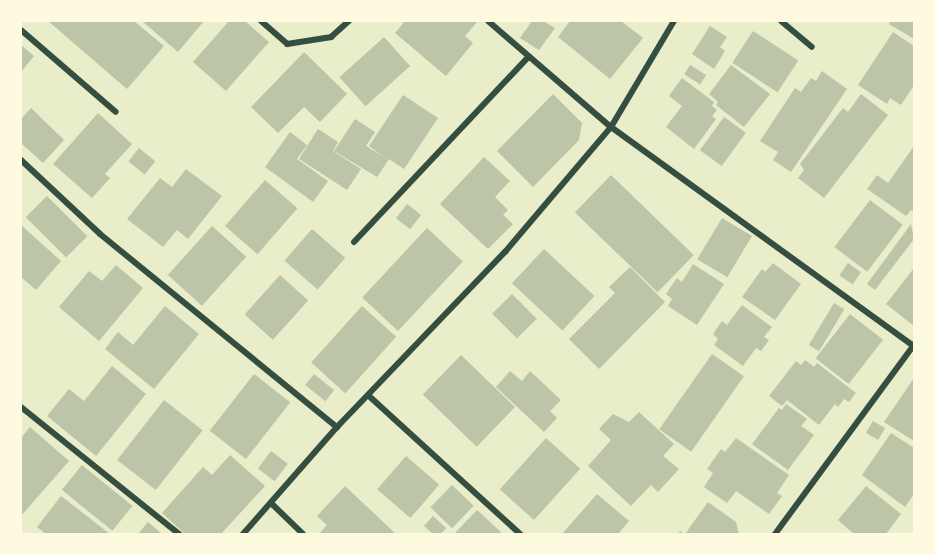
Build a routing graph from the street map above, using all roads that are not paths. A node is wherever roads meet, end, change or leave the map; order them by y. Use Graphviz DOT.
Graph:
graph roads {
  1 [pos="261,21"];
  2 [pos="349,21"];
  3 [pos="488,21"];
  4 [pos="674,21"];
  5 [pos="781,21"];
  6 [pos="21,30"];
  7 [pos="812,47"];
  8 [pos="529,56"];
  9 [pos="116,112"];
  10 [pos="611,127"];
  11 [pos="21,160"];
  12 [pos="354,242"];
  13 [pos="914,346"];
  14 [pos="369,396"];
  15 [pos="21,407"];
  16 [pos="337,427"];
  17 [pos="272,504"];
  18 [pos="179,534"];
  19 [pos="243,534"];
  20 [pos="303,534"];
  21 [pos="520,534"];
  22 [pos="775,534"];
  1 -- 2 [label="street"];
  3 -- 8 [label="street"];
  4 -- 10 [label="street"];
  5 -- 7 [label="street"];
  6 -- 9 [label="street"];
  8 -- 10 [label="street"];
  8 -- 12 [label="street"];
  10 -- 13 [label="street"];
  10 -- 14 [label="street"];
  11 -- 16 [label="street"];
  13 -- 22 [label="street"];
  14 -- 16 [label="street"];
  14 -- 21 [label="street"];
  15 -- 18 [label="street"];
  16 -- 17 [label="street"];
  17 -- 19 [label="street"];
  17 -- 20 [label="street"];
}
